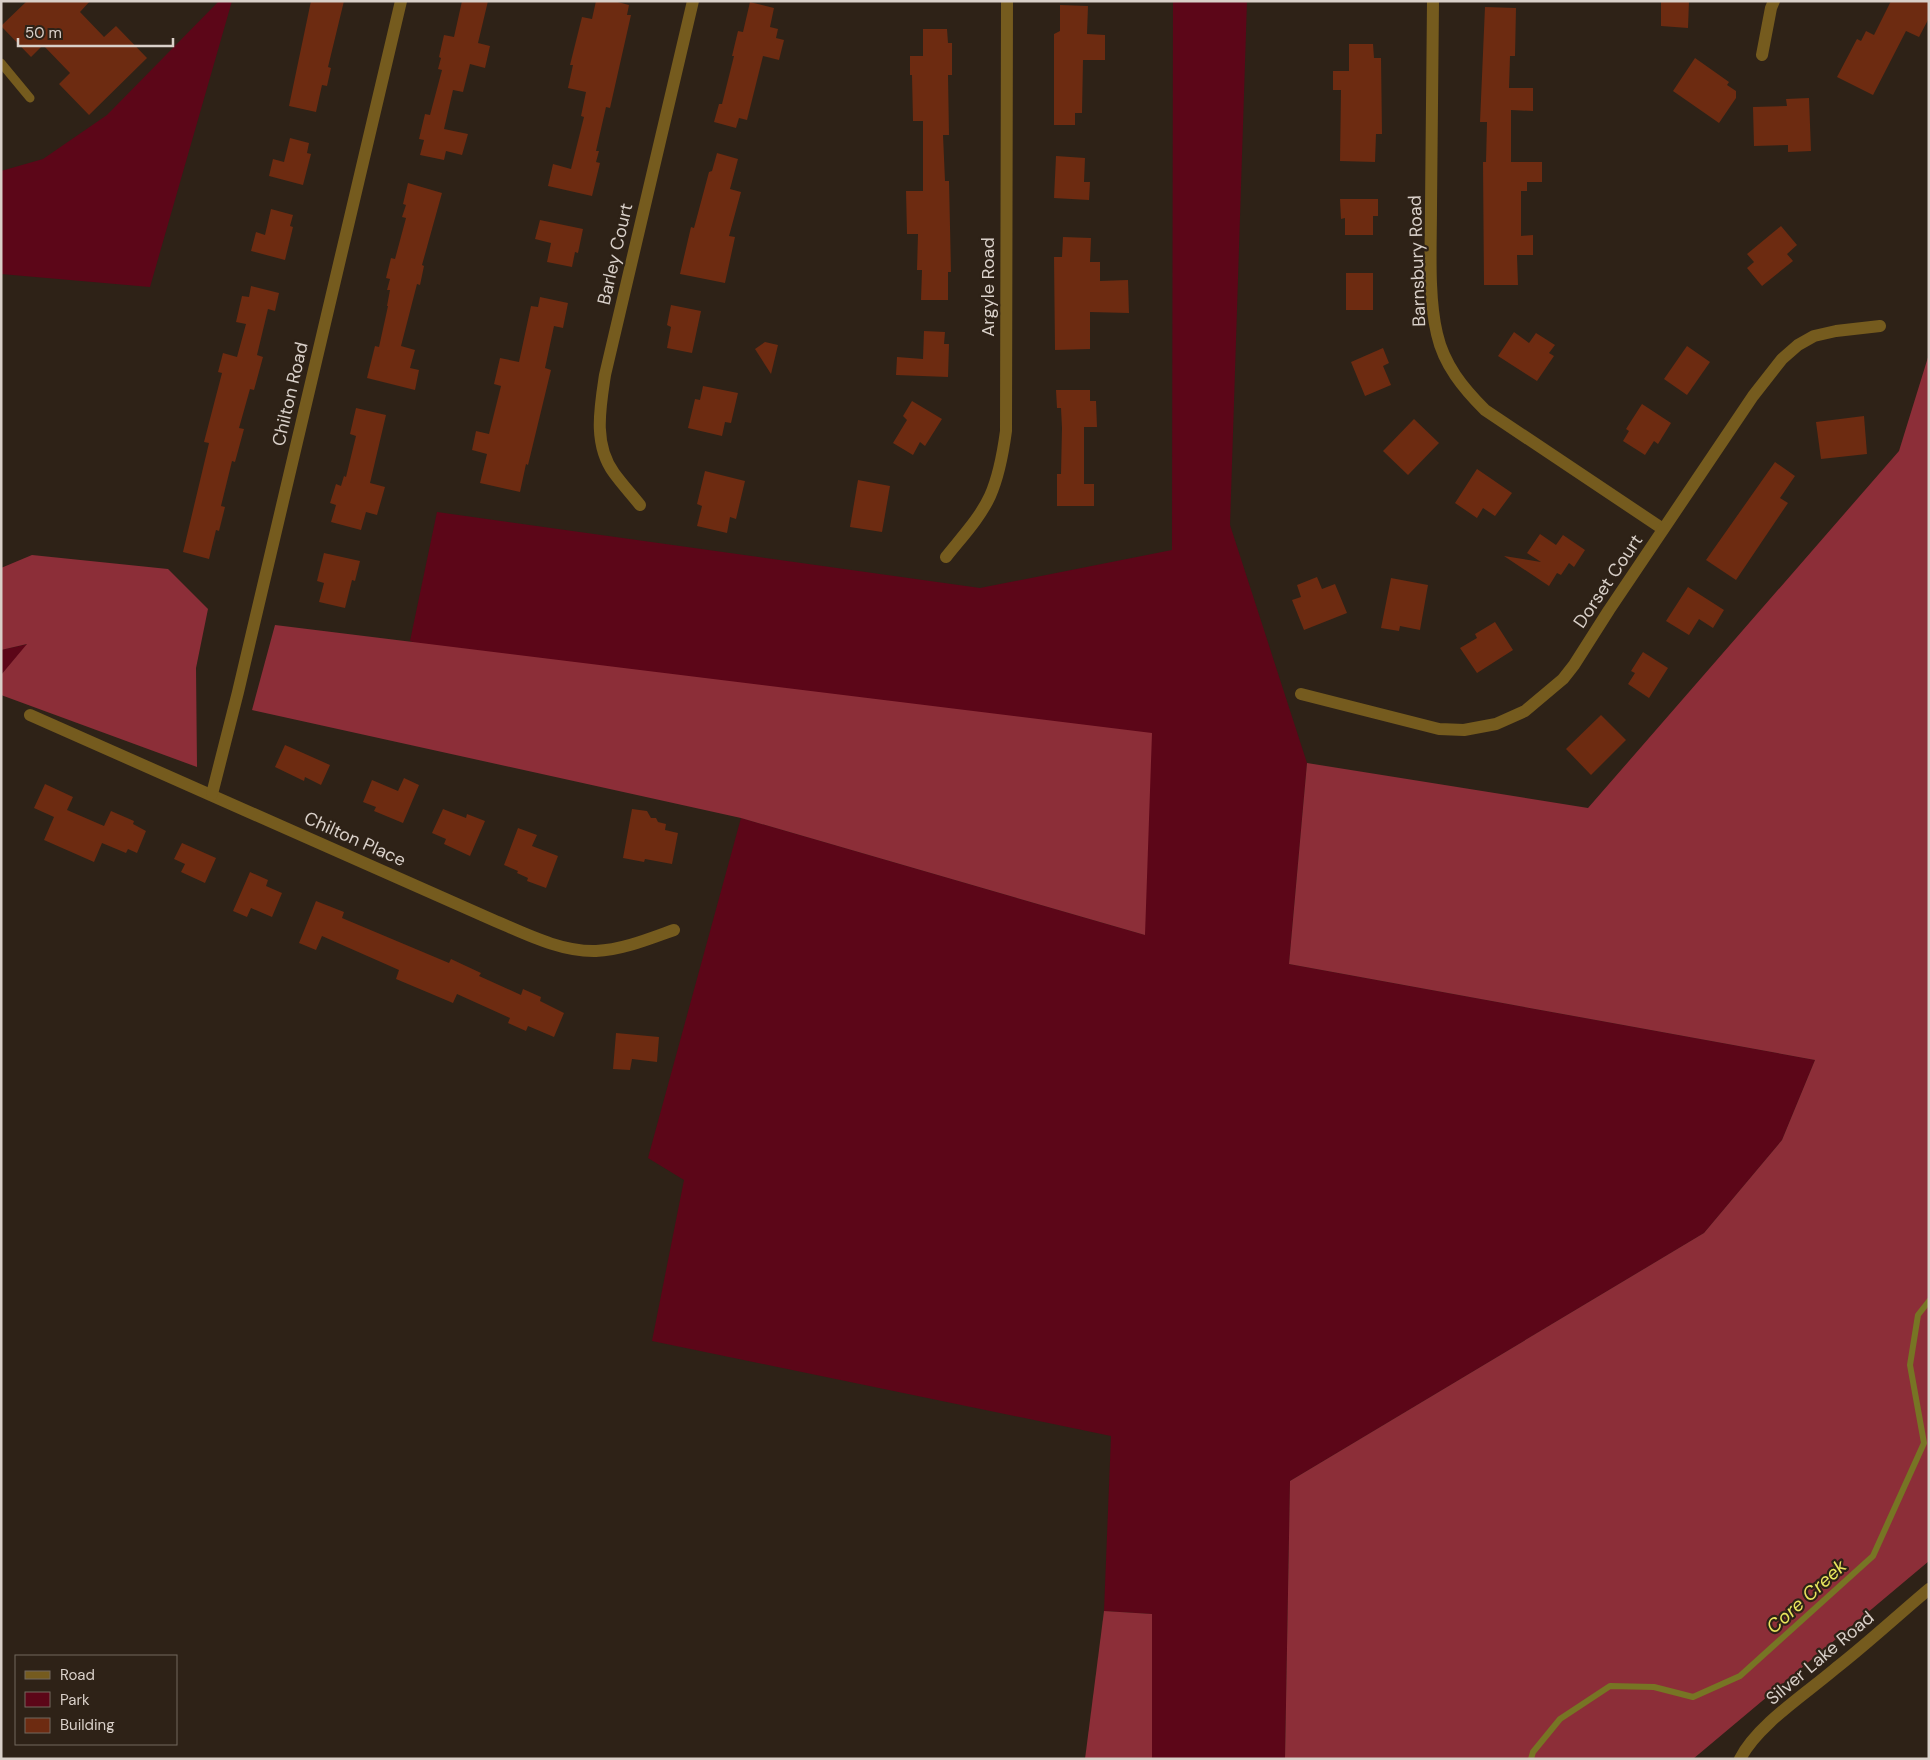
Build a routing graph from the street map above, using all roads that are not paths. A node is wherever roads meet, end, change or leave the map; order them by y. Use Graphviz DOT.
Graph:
graph roads {
  1 [pos="401,1"];
  2 [pos="693,1"];
  3 [pos="1007,1"];
  4 [pos="1432,1"];
  5 [pos="1774,1"];
  6 [pos="1762,55"];
  7 [pos="1,63"];
  8 [pos="30,98"];
  9 [pos="1880,326"];
  10 [pos="640,505"];
  11 [pos="1663,529"];
  12 [pos="946,556"];
  13 [pos="1301,694"];
  14 [pos="30,715"];
  15 [pos="212,794"];
  16 [pos="674,930"];
  17 [pos="1929,1589"];
  18 [pos="1740,1759"];
  1 -- 15 [label="street, Chilton Road"];
  2 -- 10 [label="street, Barley Court"];
  3 -- 12 [label="street, Argyle Road"];
  4 -- 11 [label="street, Barnsbury Road"];
  5 -- 6 [label="street"];
  7 -- 8 [label="lane"];
  9 -- 11 [label="street, Dorset Court"];
  11 -- 13 [label="street, Dorset Court"];
  14 -- 15 [label="street, Chilton Place"];
  15 -- 16 [label="street, Chilton Place"];
  17 -- 18 [label="street, Silver Lake Road"];
}
